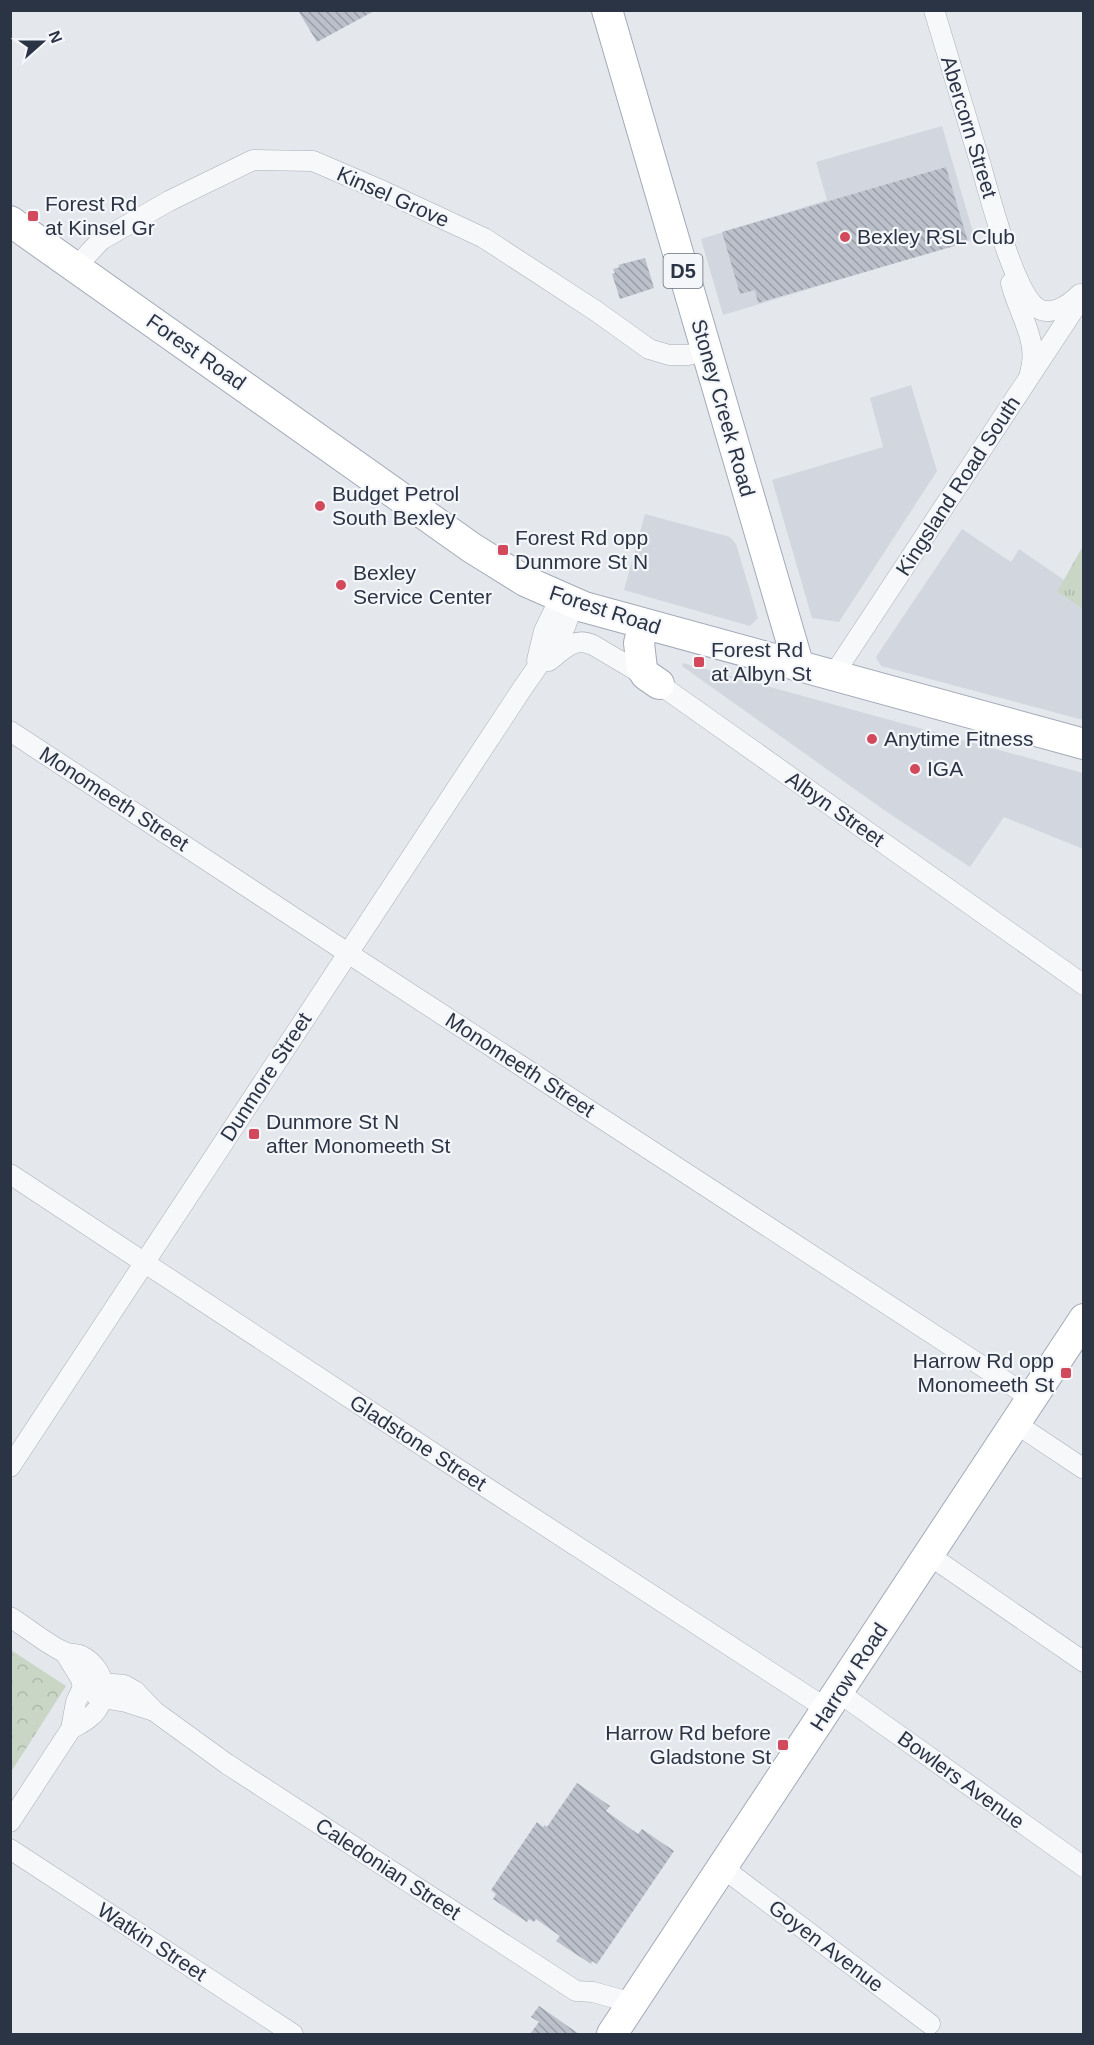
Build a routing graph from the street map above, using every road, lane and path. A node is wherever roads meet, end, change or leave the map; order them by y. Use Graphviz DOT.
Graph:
graph roads {
  1 [pos="607,10"];
  2 [pos="934,10"];
  3 [pos="10,221"];
  4 [pos="1004,244"];
  5 [pos="76,267"];
  6 [pos="1083,292"];
  7 [pos="706,351"];
  8 [pos="1022,389"];
  9 [pos="567,601"];
  10 [pos="653,627"];
  11 [pos="582,641"];
  12 [pos="799,667"];
  13 [pos="832,677"];
  14 [pos="658,684"];
  15 [pos="522,688"];
  16 [pos="10,730"];
  17 [pos="1083,744"];
  18 [pos="347,953"];
  19 [pos="1083,985"];
  20 [pos="10,1174"];
  21 [pos="144,1262"];
  22 [pos="1083,1319"];
  23 [pos="1031,1398"];
  24 [pos="1015,1423"];
  25 [pos="10,1467"];
  26 [pos="1083,1469"];
  27 [pos="929,1555"];
  28 [pos="10,1617"];
  29 [pos="65,1653"];
  30 [pos="1083,1662"];
  31 [pos="83,1687"];
  32 [pos="104,1692"];
  33 [pos="833,1701"];
  34 [pos="70,1729"];
  35 [pos="10,1822"];
  36 [pos="10,1849"];
  37 [pos="723,1868"];
  38 [pos="1083,1868"];
  39 [pos="633,2003"];
  40 [pos="930,2024"];
  41 [pos="293,2034"];
  42 [pos="612,2034"];
  1 -- 7 [label="main road, Stoney Creek Road / D5"];
  2 -- 4 [label="street, Abercorn Street"];
  3 -- 5 [label="main road, Forest Road"];
  4 -- 6 [label="street, Abercorn Street"];
  4 -- 8 [label="street, Abercorn Street"];
  5 -- 7 [label="street, Kinsel Grove"];
  5 -- 9 [label="main road, Forest Road"];
  6 -- 8 [label="street, Kingsland Road South"];
  7 -- 12 [label="main road, Stoney Creek Road / D5"];
  8 -- 13 [label="street, Kingsland Road South"];
  9 -- 10 [label="main road, Forest Road"];
  9 -- 15 [label="street, Dunmore Street"];
  10 -- 12 [label="main road, Forest Road"];
  10 -- 14 [label="main road"];
  11 -- 14 [label="street, Albyn Street"];
  11 -- 15 [label="street, Dunmore Street"];
  12 -- 13 [label="main road, Forest Road"];
  13 -- 17 [label="main road, Forest Road"];
  14 -- 19 [label="street, Albyn Street"];
  15 -- 18 [label="street, Dunmore Street"];
  16 -- 18 [label="street, Monomeeth Street"];
  18 -- 21 [label="street, Dunmore Street"];
  18 -- 23 [label="street, Monomeeth Street"];
  20 -- 21 [label="street, Gladstone Street"];
  21 -- 25 [label="street, Dunmore Street"];
  21 -- 33 [label="street, Gladstone Street"];
  22 -- 23 [label="main road, Harrow Road"];
  23 -- 24 [label="main road, Harrow Road"];
  24 -- 26 [label="street"];
  24 -- 27 [label="main road, Harrow Road"];
  27 -- 30 [label="street"];
  27 -- 33 [label="main road, Harrow Road"];
  28 -- 29 [label="street"];
  29 -- 31 [label="street"];
  29 -- 32 [label="street"];
  31 -- 32 [label="street, Caledonian Street"];
  31 -- 34 [label="street"];
  32 -- 34 [label="street"];
  32 -- 39 [label="street, Caledonian Street"];
  33 -- 37 [label="main road, Harrow Road"];
  33 -- 38 [label="street, Bowlers Avenue"];
  34 -- 35 [label="street"];
  36 -- 41 [label="street, Watkin Street"];
  37 -- 39 [label="main road, Harrow Road"];
  37 -- 40 [label="street, Goyen Avenue"];
  39 -- 42 [label="main road, Harrow Road"];
}
